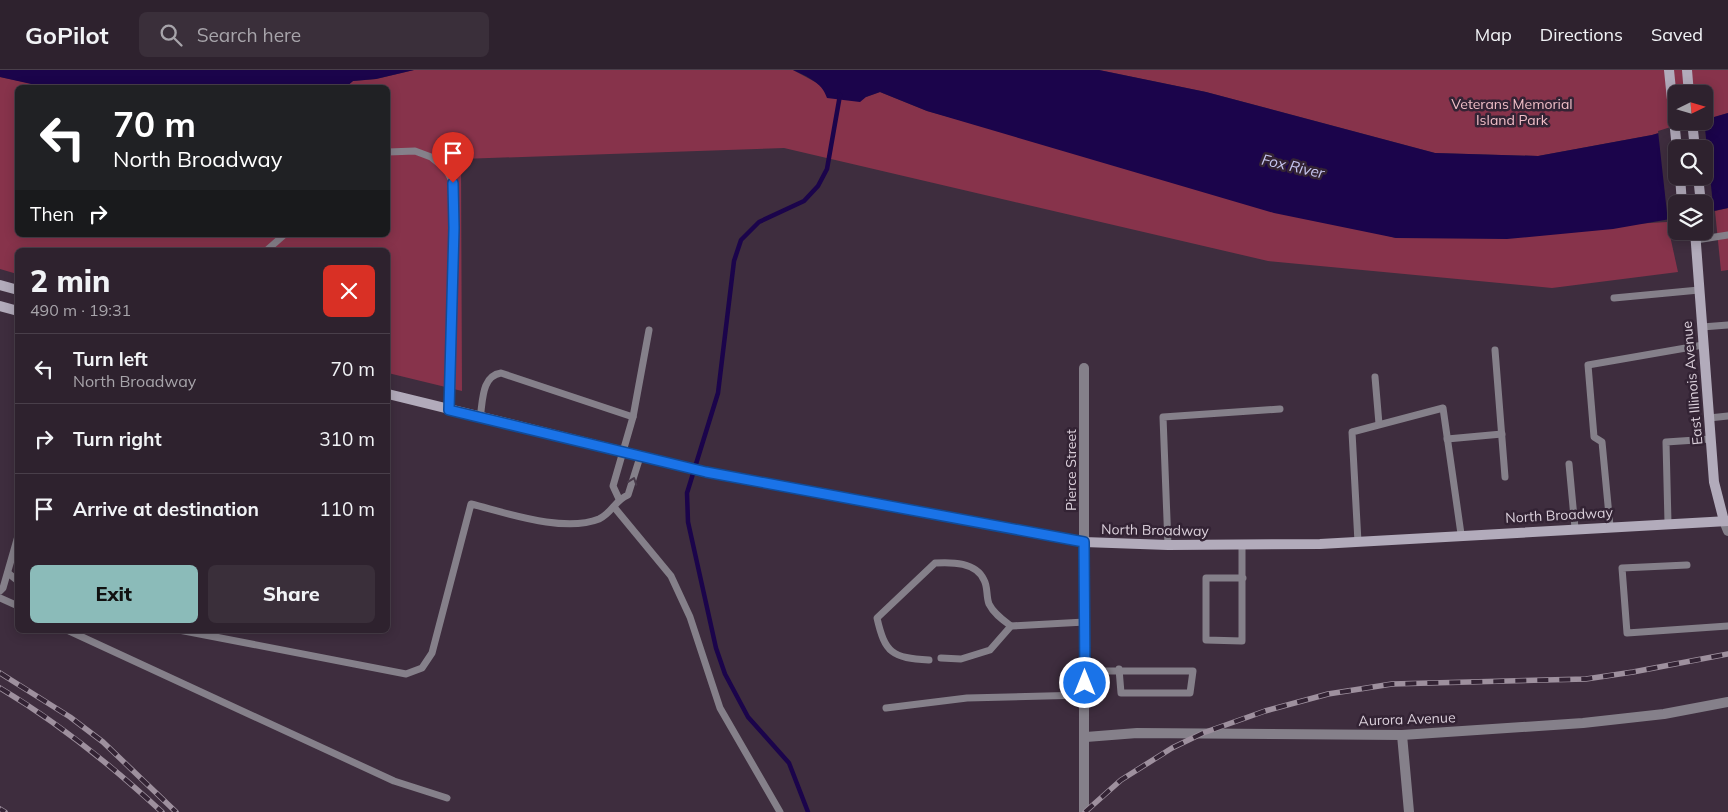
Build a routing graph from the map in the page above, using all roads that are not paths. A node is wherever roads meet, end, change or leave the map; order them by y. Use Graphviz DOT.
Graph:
graph roads {
  1 [pos="1669,70"];
  2 [pos="1687,70"];
  3 [pos="1688,85"];
  4 [pos="1676,140"];
  5 [pos="390,152"];
  6 [pos="1713,235"];
  7 [pos="1728,235"];
  8 [pos="282,237"];
  9 [pos="1695,240"];
  10 [pos="269,248"];
  11 [pos="0,285"];
  12 [pos="15,289"];
  13 [pos="1699,290"];
  14 [pos="1614,298"];
  15 [pos="0,306"];
  16 [pos="15,310"];
  17 [pos="1728,325"];
  18 [pos="1702,328"];
  19 [pos="649,330"];
  20 [pos="1703,345"];
  21 [pos="1495,350"];
  22 [pos="1084,368"];
  23 [pos="1375,377"];
  24 [pos="390,395"];
  25 [pos="1280,409"];
  26 [pos="449,410"];
  27 [pos="1728,416"];
  28 [pos="633,417"];
  29 [pos="480,418"];
  30 [pos="1709,418"];
  31 [pos="1379,424"];
  32 [pos="1502,434"];
  33 [pos="1447,439"];
  34 [pos="1711,439"];
  35 [pos="623,453"];
  36 [pos="640,456"];
  37 [pos="1569,464"];
  38 [pos="1506,477"];
  39 [pos="619,499"];
  40 [pos="614,507"];
  41 [pos="1668,523"];
  42 [pos="1727,524"];
  43 [pos="1610,526"];
  44 [pos="1575,528"];
  45 [pos="1461,534"];
  46 [pos="1084,542"];
  47 [pos="1358,542"];
  48 [pos="1242,544"];
  49 [pos="1168,545"];
  50 [pos="15,547"];
  51 [pos="1686,566"];
  52 [pos="8,573"];
  53 [pos="1242,578"];
  54 [pos="15,579"];
  55 [pos="0,591"];
  56 [pos="0,598"];
  57 [pos="15,605"];
  58 [pos="1085,622"];
  59 [pos="1012,626"];
  60 [pos="1728,626"];
  61 [pos="74,633"];
  62 [pos="194,633"];
  63 [pos="940,658"];
  64 [pos="929,660"];
  65 [pos="1118,670"];
  66 [pos="1085,671"];
  67 [pos="1085,695"];
  68 [pos="1728,702"];
  69 [pos="886,708"];
  70 [pos="1402,735"];
  71 [pos="1086,737"];
  72 [pos="447,798"];
  73 [pos="780,812"];
  74 [pos="1084,812"];
  75 [pos="1409,812"];
  1 -- 4 [label="main road"];
  2 -- 3 [label="main road"];
  5 -- 26 [label="lane"];
  6 -- 7 [label="lane"];
  8 -- 10 [label="lane"];
  9 -- 13 [label="main road, East Illinois Avenue"];
  11 -- 12 [label="main road"];
  13 -- 14 [label="lane"];
  13 -- 18 [label="main road, East Illinois Avenue"];
  15 -- 16 [label="main road"];
  17 -- 18 [label="lane"];
  18 -- 20 [label="main road, East Illinois Avenue"];
  19 -- 28 [label="lane"];
  20 -- 30 [label="main road, East Illinois Avenue"];
  20 -- 43 [label="lane"];
  21 -- 32 [label="lane"];
  22 -- 46 [label="street, Pierce Street"];
  23 -- 31 [label="lane"];
  24 -- 26 [label="main road, North Broadway"];
  25 -- 49 [label="lane"];
  26 -- 29 [label="main road, North Broadway"];
  27 -- 30 [label="lane"];
  28 -- 29 [label="lane"];
  28 -- 35 [label="lane"];
  29 -- 35 [label="main road, North Broadway"];
  30 -- 34 [label="main road, East Illinois Avenue"];
  31 -- 33 [label="lane"];
  31 -- 47 [label="lane"];
  32 -- 33 [label="lane"];
  32 -- 38 [label="lane"];
  33 -- 45 [label="lane"];
  34 -- 41 [label="lane"];
  34 -- 42 [label="main road, East Illinois Avenue"];
  35 -- 36 [label="main road, North Broadway"];
  35 -- 39 [label="lane"];
  39 -- 36 [label="lane, one-way"];
  36 -- 46 [label="main road, North Broadway"];
  37 -- 44 [label="lane"];
  39 -- 40 [label="lane"];
  40 -- 62 [label="lane"];
  40 -- 73 [label="lane"];
  41 -- 42 [label="main road, North Broadway"];
  41 -- 43 [label="main road, North Broadway"];
  43 -- 44 [label="main road, North Broadway"];
  44 -- 45 [label="main road, North Broadway"];
  45 -- 47 [label="main road, North Broadway"];
  46 -- 49 [label="main road, North Broadway"];
  46 -- 58 [label="street, Pierce Street"];
  47 -- 48 [label="main road, North Broadway"];
  48 -- 49 [label="main road, North Broadway"];
  48 -- 53 [label="lane"];
  50 -- 52 [label="lane"];
  51 -- 60 [label="lane"];
  52 -- 54 [label="lane"];
  52 -- 55 [label="lane"];
  53 -- 53 [label="lane"];
  56 -- 57 [label="lane"];
  58 -- 59 [label="lane"];
  58 -- 66 [label="street, Pierce Street"];
  59 -- 63 [label="lane"];
  59 -- 64 [label="lane"];
  61 -- 72 [label="lane"];
  65 -- 65 [label="lane"];
  65 -- 66 [label="lane"];
  66 -- 67 [label="street, Pierce Street"];
  67 -- 69 [label="lane"];
  67 -- 71 [label="street, Pierce Street"];
  68 -- 70 [label="street, Aurora Avenue"];
  70 -- 71 [label="street, Aurora Avenue"];
  70 -- 75 [label="street"];
  71 -- 74 [label="street, Pierce Street"];
}
